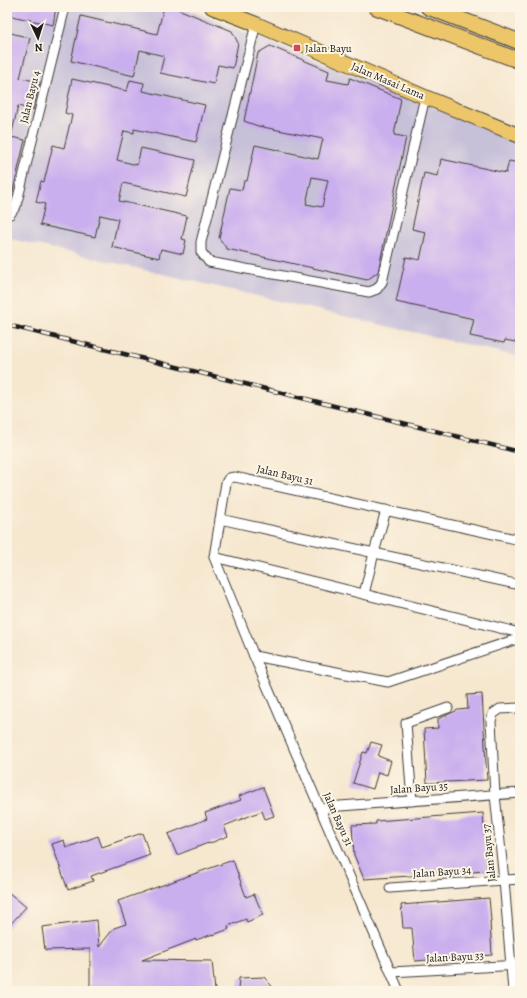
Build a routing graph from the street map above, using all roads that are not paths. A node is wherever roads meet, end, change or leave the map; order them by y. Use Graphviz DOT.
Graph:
graph roads {
  1 [pos="65,7"];
  2 [pos="212,7"];
  3 [pos="376,7"];
  4 [pos="428,7"];
  5 [pos="256,24"];
  6 [pos="520,42"];
  7 [pos="520,61"];
  8 [pos="425,98"];
  9 [pos="520,136"];
  10 [pos="8,214"];
  11 [pos="386,510"];
  12 [pos="220,519"];
  13 [pos="520,540"];
  14 [pos="374,553"];
  15 [pos="214,557"];
  16 [pos="520,585"];
  17 [pos="364,594"];
  18 [pos="520,633"];
  19 [pos="520,638"];
  20 [pos="254,656"];
  21 [pos="448,708"];
  22 [pos="520,708"];
  23 [pos="520,793"];
  24 [pos="496,795"];
  25 [pos="412,801"];
  26 [pos="320,809"];
  27 [pos="520,878"];
  28 [pos="504,880"];
  29 [pos="390,888"];
  30 [pos="515,965"];
  31 [pos="391,972"];
  32 [pos="399,991"];
  33 [pos="513,991"];
  1 -- 10 [label="street, Jalan Bayu 4"];
  2 -- 5 [label="main road, Jalan Masai Lama"];
  3 -- 7 [label="highway"];
  4 -- 6 [label="highway"];
  5 -- 8 [label="main road, Jalan Masai Lama"];
  5 -- 8 [label="street"];
  8 -- 9 [label="main road, Jalan Masai Lama"];
  11 -- 12 [label="street, Jalan Bayu 31"];
  11 -- 13 [label="street, Jalan Bayu 31"];
  11 -- 14 [label="street"];
  12 -- 14 [label="street"];
  12 -- 15 [label="street, Jalan Bayu 31"];
  14 -- 16 [label="street"];
  14 -- 17 [label="street"];
  15 -- 17 [label="street"];
  15 -- 20 [label="street, Jalan Bayu 31"];
  17 -- 18 [label="street"];
  19 -- 20 [label="street"];
  20 -- 26 [label="street, Jalan Bayu 31"];
  21 -- 25 [label="street"];
  22 -- 24 [label="street, Jalan Bayu 37"];
  23 -- 24 [label="street, Jalan Bayu 35"];
  24 -- 25 [label="street, Jalan Bayu 35"];
  24 -- 28 [label="street, Jalan Bayu 37"];
  25 -- 26 [label="street, Jalan Bayu 35"];
  26 -- 31 [label="street, Jalan Bayu 31"];
  27 -- 28 [label="street, Jalan Bayu 34"];
  28 -- 29 [label="street, Jalan Bayu 34"];
  28 -- 30 [label="street, Jalan Bayu 37"];
  30 -- 31 [label="street, Jalan Bayu 33"];
  30 -- 33 [label="street, Jalan Bayu 37"];
  31 -- 32 [label="street, Jalan Bayu 31"];
}
